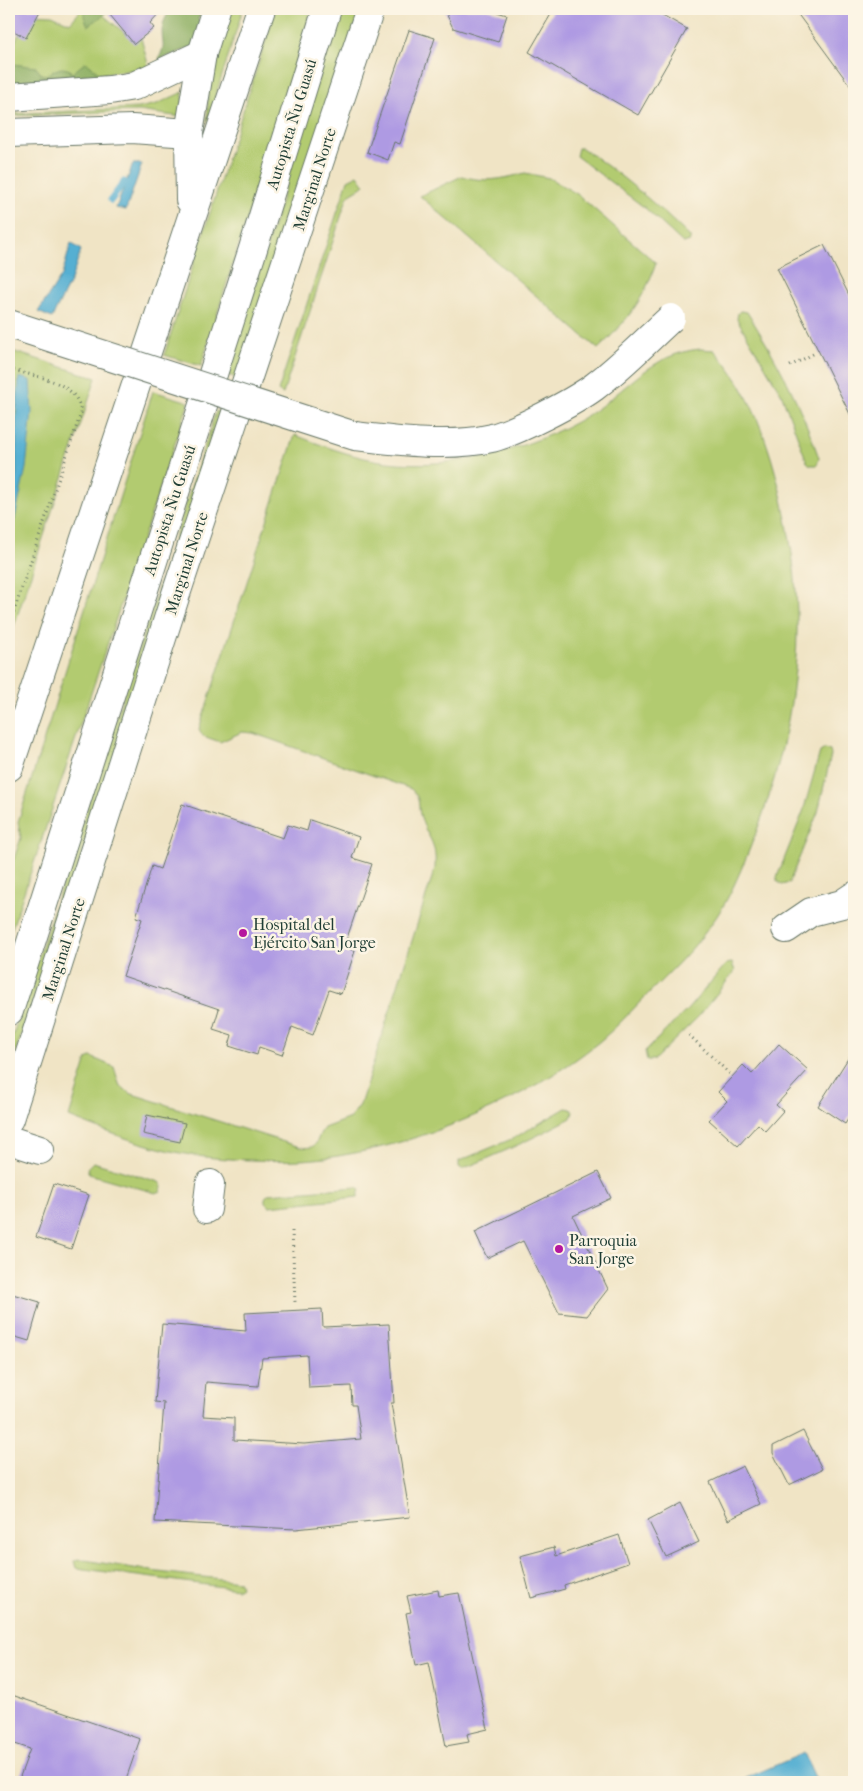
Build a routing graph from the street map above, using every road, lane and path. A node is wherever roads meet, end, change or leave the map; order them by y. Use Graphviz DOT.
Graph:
graph roads {
  1 [pos="216,9"];
  2 [pos="261,9"];
  3 [pos="327,9"];
  4 [pos="370,9"];
  5 [pos="202,54"];
  6 [pos="9,97"];
  7 [pos="9,133"];
  8 [pos="189,133"];
  9 [pos="191,221"];
  10 [pos="671,318"];
  11 [pos="9,324"];
  12 [pos="815,353"];
  13 [pos="790,366"];
  14 [pos="9,369"];
  15 [pos="9,626"];
  16 [pos="9,768"];
  17 [pos="854,896"];
  18 [pos="786,929"];
  19 [pos="9,1011"];
  20 [pos="689,1035"];
  21 [pos="730,1075"];
  22 [pos="9,1119"];
  23 [pos="9,1140"];
  24 [pos="40,1150"];
  25 [pos="292,1231"];
  26 [pos="295,1302"];
  1 -- 5 [label="main road"];
  2 -- 9 [label="main road"];
  3 -- 19 [label="main road, Autopista Ñu Guasú"];
  4 -- 22 [label="main road, Marginal Norte"];
  5 -- 6 [label="main road"];
  5 -- 8 [label="main road"];
  7 -- 8 [label="main road"];
  8 -- 9 [label="main road"];
  9 -- 16 [label="main road"];
  10 -- 11 [label="main road, bridge"];
  12 -- 13 [label="path"];
  14 -- 15 [label="path"];
  17 -- 18 [label="main road"];
  20 -- 21 [label="path"];
  23 -- 24 [label="main road"];
  25 -- 26 [label="path"];
}
